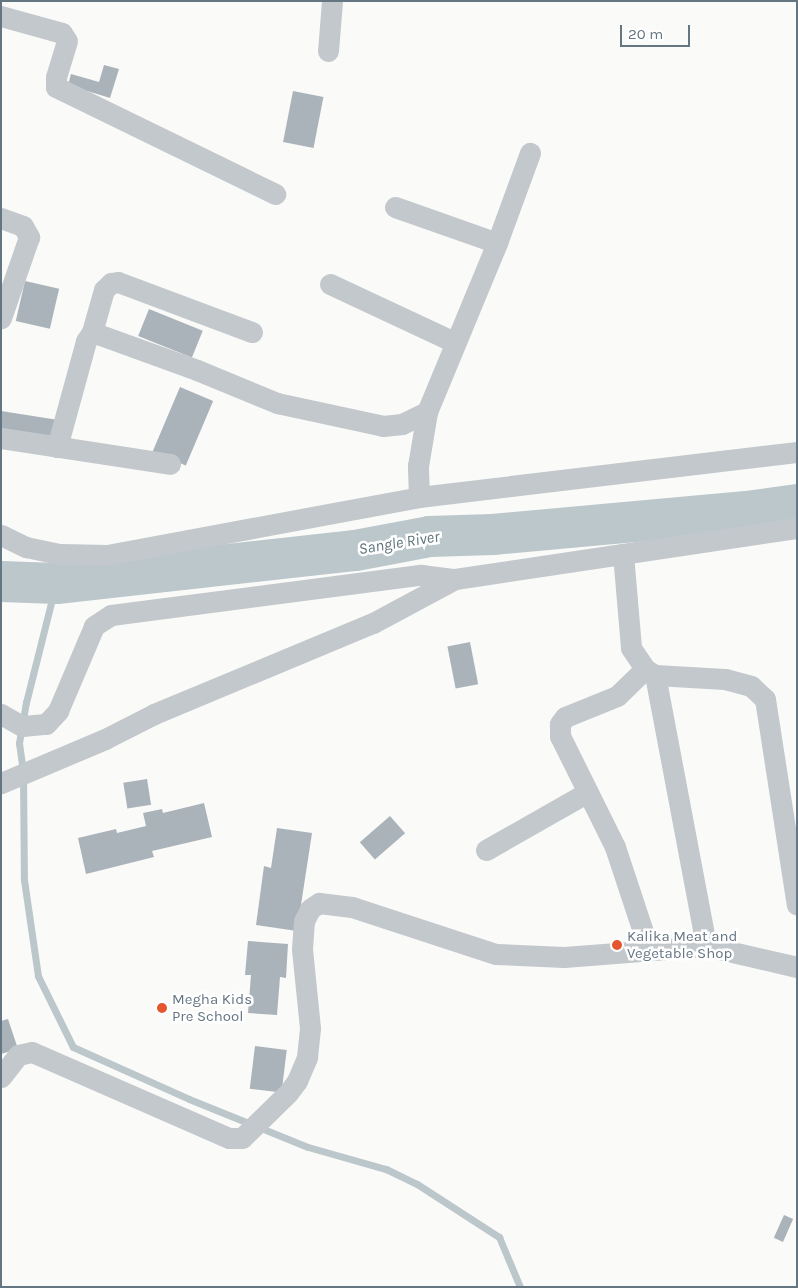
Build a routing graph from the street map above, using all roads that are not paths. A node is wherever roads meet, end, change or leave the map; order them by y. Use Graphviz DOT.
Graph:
graph roads {
  1 [pos="332,1"];
  2 [pos="1,16"];
  3 [pos="328,51"];
  4 [pos="530,153"];
  5 [pos="275,194"];
  6 [pos="395,207"];
  7 [pos="1,218"];
  8 [pos="497,243"];
  9 [pos="330,284"];
  10 [pos="1,318"];
  11 [pos="92,332"];
  12 [pos="252,332"];
  13 [pos="454,342"];
  14 [pos="426,412"];
  15 [pos="1,438"];
  16 [pos="57,447"];
  17 [pos="797,452"];
  18 [pos="170,464"];
  19 [pos="419,496"];
  20 [pos="797,528"];
  21 [pos="1,535"];
  22 [pos="623,554"];
  23 [pos="455,578"];
  24 [pos="650,672"];
  25 [pos="1,714"];
  26 [pos="1,783"];
  27 [pos="588,792"];
  28 [pos="486,850"];
  29 [pos="797,905"];
  30 [pos="706,946"];
  31 [pos="649,950"];
  32 [pos="797,967"];
  33 [pos="1,1077"];
  1 -- 3 [label="street"];
  2 -- 5 [label="street"];
  4 -- 8 [label="street"];
  6 -- 8 [label="street"];
  7 -- 10 [label="street"];
  8 -- 13 [label="street"];
  9 -- 13 [label="street"];
  11 -- 12 [label="street"];
  11 -- 14 [label="street"];
  11 -- 16 [label="street"];
  13 -- 14 [label="street"];
  14 -- 19 [label="street"];
  15 -- 16 [label="street"];
  16 -- 18 [label="street"];
  17 -- 19 [label="street"];
  19 -- 21 [label="street"];
  20 -- 22 [label="street"];
  22 -- 23 [label="street"];
  22 -- 24 [label="street"];
  23 -- 25 [label="street"];
  23 -- 26 [label="street"];
  24 -- 27 [label="street"];
  24 -- 29 [label="street"];
  24 -- 30 [label="street"];
  27 -- 28 [label="street"];
  27 -- 31 [label="street"];
  30 -- 31 [label="street"];
  30 -- 32 [label="street"];
  31 -- 33 [label="street"];
}
